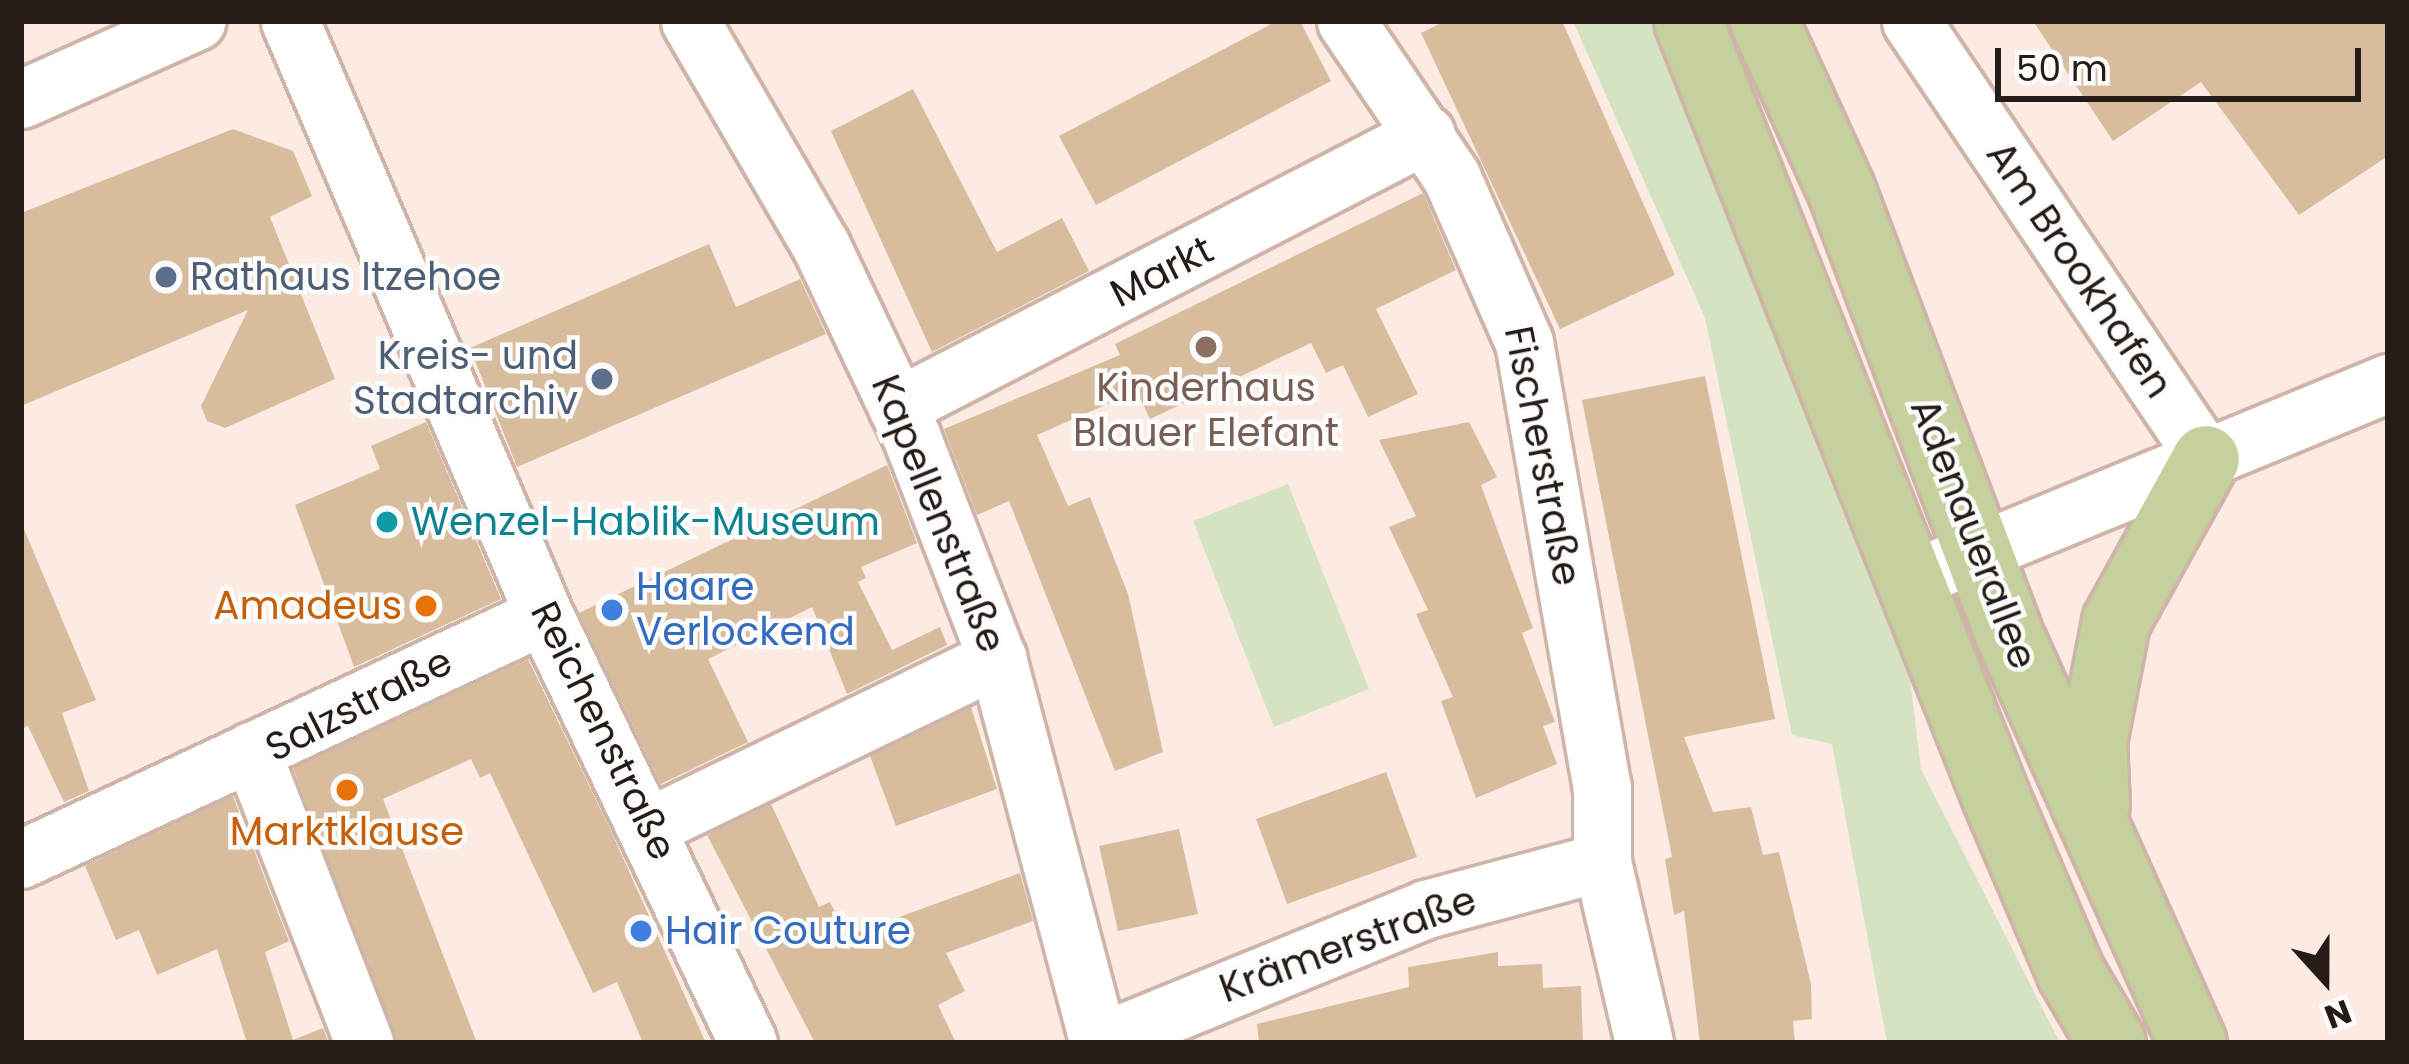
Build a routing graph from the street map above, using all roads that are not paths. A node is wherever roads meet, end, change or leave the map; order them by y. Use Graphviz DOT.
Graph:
graph roads {
  1 [pos="196,21"];
  2 [pos="290,21"];
  3 [pos="690,21"];
  4 [pos="1346,21"];
  5 [pos="1688,21"];
  6 [pos="1764,21"];
  7 [pos="1911,21"];
  8 [pos="21,99"];
  9 [pos="1426,134"];
  10 [pos="2388,383"];
  11 [pos="897,406"];
  12 [pos="2206,459"];
  13 [pos="1978,556"];
  14 [pos="1907,581"];
  15 [pos="544,615"];
  16 [pos="997,658"];
  17 [pos="251,751"];
  18 [pos="650,826"];
  19 [pos="2096,827"];
  20 [pos="21,859"];
  21 [pos="1602,862"];
  22 [pos="364,1043"];
  23 [pos="748,1043"];
  24 [pos="1099,1043"];
  25 [pos="1644,1043"];
  26 [pos="2112,1043"];
  27 [pos="2193,1043"];
  1 -- 8 [label="street"];
  2 -- 15 [label="street, Reichenstraße"];
  3 -- 11 [label="street, Kapellenstraße"];
  4 -- 9 [label="street, Fischerstraße"];
  5 -- 14 [label="main road, Adenauerallee"];
  6 -- 13 [label="main road, Adenauerallee"];
  7 -- 12 [label="street, Am Brookhafen"];
  9 -- 11 [label="street, Markt"];
  9 -- 21 [label="street, Fischerstraße"];
  10 -- 12 [label="street"];
  11 -- 16 [label="street, Kapellenstraße"];
  12 -- 13 [label="street"];
  12 -- 19 [label="main road"];
  13 -- 14 [label="street"];
  13 -- 19 [label="main road, Adenauerallee"];
  14 -- 26 [label="main road, Adenauerallee"];
  15 -- 17 [label="street, Salzstraße"];
  15 -- 18 [label="street, Reichenstraße"];
  16 -- 18 [label="street"];
  16 -- 24 [label="street, Kapellenstraße"];
  17 -- 20 [label="street"];
  17 -- 22 [label="street, Salzstraße"];
  18 -- 23 [label="street, Reichenstraße"];
  19 -- 27 [label="main road, Adenauerallee"];
  21 -- 24 [label="street, Krämerstraße"];
  21 -- 25 [label="street, Fischerstraße"];
}
